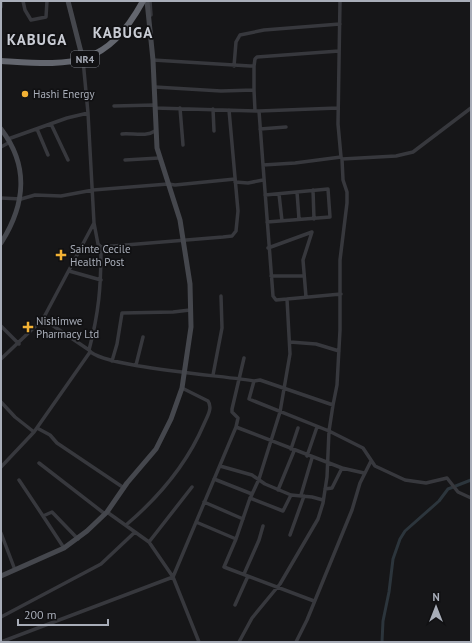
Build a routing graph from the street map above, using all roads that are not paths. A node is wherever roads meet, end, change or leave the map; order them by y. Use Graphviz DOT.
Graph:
graph roads {
  1 [pos="1,1"];
  2 [pos="23,1"];
  3 [pos="47,1"];
  4 [pos="68,1"];
  5 [pos="143,1"];
  6 [pos="147,1"];
  7 [pos="150,1"];
  8 [pos="340,1"];
  9 [pos="1,7"];
  10 [pos="340,24"];
  11 [pos="152,50"];
  12 [pos="339,51"];
  13 [pos="83,60"];
  14 [pos="153,60"];
  15 [pos="1,61"];
  16 [pos="234,66"];
  17 [pos="254,66"];
  18 [pos="154,87"];
  19 [pos="254,90"];
  20 [pos="114,106"];
  21 [pos="155,106"];
  22 [pos="180,108"];
  23 [pos="338,108"];
  24 [pos="471,108"];
  25 [pos="213,109"];
  26 [pos="229,110"];
  27 [pos="257,111"];
  28 [pos="88,113"];
  29 [pos="51,124"];
  30 [pos="286,127"];
  31 [pos="1,129"];
  32 [pos="37,129"];
  33 [pos="260,129"];
  34 [pos="155,131"];
  35 [pos="214,131"];
  36 [pos="122,134"];
  37 [pos="9,140"];
  38 [pos="183,145"];
  39 [pos="1,148"];
  40 [pos="48,155"];
  41 [pos="159,158"];
  42 [pos="342,158"];
  43 [pos="68,160"];
  44 [pos="125,160"];
  45 [pos="263,165"];
  46 [pos="235,180"];
  47 [pos="263,180"];
  48 [pos="168,184"];
  49 [pos="93,190"];
  50 [pos="313,190"];
  51 [pos="297,192"];
  52 [pos="265,194"];
  53 [pos="279,194"];
  54 [pos="1,198"];
  55 [pos="21,199"];
  56 [pos="314,218"];
  57 [pos="298,220"];
  58 [pos="282,221"];
  59 [pos="267,222"];
  60 [pos="94,223"];
  61 [pos="183,241"];
  62 [pos="1,243"];
  63 [pos="101,247"];
  64 [pos="268,248"];
  65 [pos="69,271"];
  66 [pos="271,276"];
  67 [pos="304,276"];
  68 [pos="101,280"];
  69 [pos="341,294"];
  70 [pos="221,296"];
  71 [pos="306,297"];
  72 [pos="287,299"];
  73 [pos="190,310"];
  74 [pos="43,319"];
  75 [pos="1,326"];
  76 [pos="143,337"];
  77 [pos="290,342"];
  78 [pos="19,344"];
  79 [pos="90,351"];
  80 [pos="339,351"];
  81 [pos="244,358"];
  82 [pos="1,359"];
  83 [pos="112,361"];
  84 [pos="136,366"];
  85 [pos="185,372"];
  86 [pos="213,375"];
  87 [pos="240,378"];
  88 [pos="254,381"];
  89 [pos="182,388"];
  90 [pos="284,389"];
  91 [pos="1,404"];
  92 [pos="333,405"];
  93 [pos="280,412"];
  94 [pos="236,427"];
  95 [pos="317,427"];
  96 [pos="37,428"];
  97 [pos="298,428"];
  98 [pos="329,431"];
  99 [pos="34,432"];
  100 [pos="271,442"];
  101 [pos="292,450"];
  102 [pos="307,456"];
  103 [pos="312,458"];
  104 [pos="371,461"];
  105 [pos="327,462"];
  106 [pos="39,463"];
  107 [pos="220,466"];
  108 [pos="1,467"];
  109 [pos="342,468"];
  110 [pos="364,473"];
  111 [pos="214,479"];
  112 [pos="259,479"];
  113 [pos="19,480"];
  114 [pos="192,487"];
  115 [pos="124,488"];
  116 [pos="325,489"];
  117 [pos="278,490"];
  118 [pos="291,495"];
  119 [pos="251,496"];
  120 [pos="302,496"];
  121 [pos="471,498"];
  122 [pos="323,500"];
  123 [pos="204,502"];
  124 [pos="106,513"];
  125 [pos="43,516"];
  126 [pos="243,519"];
  127 [pos="196,522"];
  128 [pos="126,525"];
  129 [pos="263,526"];
  130 [pos="135,532"];
  131 [pos="1,533"];
  132 [pos="290,535"];
  133 [pos="78,539"];
  134 [pos="236,539"];
  135 [pos="149,542"];
  136 [pos="64,548"];
  137 [pos="15,570"];
  138 [pos="244,574"];
  139 [pos="1,576"];
  140 [pos="248,576"];
  141 [pos="173,577"];
  142 [pos="277,588"];
  143 [pos="314,602"];
  144 [pos="236,604"];
  145 [pos="1,617"];
  146 [pos="1,642"];
  147 [pos="199,642"];
  148 [pos="239,642"];
  149 [pos="296,642"];
  1 -- 9 [label="street"];
  2 -- 3 [label="street"];
  4 -- 13 [label="main road"];
  5 -- 13 [label="highway, NR4"];
  6 -- 11 [label="main road"];
  7 -- 11 [label="street"];
  8 -- 10 [label="street"];
  10 -- 12 [label="street"];
  10 -- 16 [label="street"];
  11 -- 14 [label="main road"];
  12 -- 17 [label="street"];
  12 -- 23 [label="street"];
  13 -- 15 [label="highway, NR4"];
  13 -- 28 [label="street"];
  14 -- 16 [label="street"];
  14 -- 18 [label="main road"];
  16 -- 17 [label="street"];
  17 -- 19 [label="street"];
  18 -- 19 [label="street"];
  18 -- 21 [label="main road"];
  19 -- 27 [label="street"];
  20 -- 21 [label="street"];
  21 -- 22 [label="street"];
  21 -- 34 [label="main road"];
  22 -- 25 [label="street"];
  22 -- 38 [label="street"];
  23 -- 27 [label="street"];
  23 -- 42 [label="street"];
  24 -- 42 [label="street"];
  25 -- 26 [label="street"];
  25 -- 35 [label="street"];
  26 -- 27 [label="street"];
  26 -- 46 [label="street"];
  27 -- 33 [label="street"];
  28 -- 29 [label="street"];
  28 -- 49 [label="street"];
  29 -- 32 [label="street"];
  29 -- 43 [label="street"];
  30 -- 33 [label="street"];
  31 -- 37 [label="main road"];
  32 -- 37 [label="street"];
  32 -- 40 [label="street"];
  33 -- 45 [label="street"];
  34 -- 36 [label="street"];
  34 -- 41 [label="main road"];
  37 -- 39 [label="street"];
  37 -- 55 [label="main road"];
  41 -- 44 [label="street"];
  41 -- 48 [label="main road"];
  42 -- 45 [label="street"];
  42 -- 69 [label="street"];
  45 -- 47 [label="street"];
  46 -- 47 [label="street"];
  46 -- 48 [label="street"];
  46 -- 61 [label="street"];
  47 -- 52 [label="street"];
  48 -- 49 [label="street"];
  48 -- 61 [label="main road"];
  49 -- 55 [label="street"];
  49 -- 60 [label="street"];
  50 -- 51 [label="street"];
  50 -- 56 [label="street"];
  50 -- 56 [label="street"];
  51 -- 53 [label="street"];
  51 -- 57 [label="street"];
  52 -- 53 [label="street"];
  52 -- 59 [label="street"];
  53 -- 58 [label="street"];
  54 -- 55 [label="street"];
  55 -- 62 [label="main road"];
  56 -- 57 [label="street"];
  57 -- 58 [label="street"];
  58 -- 59 [label="street"];
  59 -- 64 [label="street"];
  60 -- 63 [label="street"];
  60 -- 65 [label="street"];
  61 -- 63 [label="street"];
  61 -- 73 [label="main road"];
  63 -- 68 [label="street"];
  64 -- 66 [label="street"];
  64 -- 67 [label="street"];
  65 -- 68 [label="street"];
  65 -- 74 [label="street"];
  66 -- 67 [label="street"];
  66 -- 72 [label="street"];
  67 -- 71 [label="street"];
  68 -- 79 [label="street"];
  69 -- 71 [label="street"];
  69 -- 80 [label="street"];
  70 -- 86 [label="street"];
  71 -- 72 [label="street"];
  72 -- 77 [label="street"];
  73 -- 83 [label="street"];
  73 -- 85 [label="main road"];
  74 -- 78 [label="street"];
  74 -- 79 [label="street"];
  75 -- 78 [label="street"];
  76 -- 84 [label="street"];
  77 -- 80 [label="street"];
  77 -- 90 [label="street"];
  78 -- 82 [label="street"];
  79 -- 83 [label="street"];
  79 -- 96 [label="street"];
  80 -- 92 [label="street"];
  81 -- 87 [label="street"];
  83 -- 84 [label="street"];
  84 -- 85 [label="street"];
  85 -- 86 [label="street"];
  85 -- 89 [label="main road"];
  86 -- 87 [label="street"];
  87 -- 88 [label="street"];
  87 -- 94 [label="street"];
  88 -- 90 [label="street"];
  88 -- 93 [label="street"];
  89 -- 115 [label="main road"];
  89 -- 128 [label="street"];
  90 -- 92 [label="street"];
  90 -- 93 [label="street"];
  91 -- 99 [label="street"];
  92 -- 98 [label="street"];
  93 -- 95 [label="street"];
  93 -- 100 [label="street"];
  94 -- 100 [label="street"];
  94 -- 107 [label="street"];
  95 -- 98 [label="street"];
  95 -- 102 [label="street"];
  96 -- 99 [label="street"];
  96 -- 115 [label="street"];
  97 -- 101 [label="street"];
  98 -- 104 [label="street"];
  98 -- 105 [label="street"];
  99 -- 108 [label="street"];
  100 -- 101 [label="street"];
  100 -- 112 [label="street"];
  101 -- 102 [label="street"];
  101 -- 117 [label="street"];
  102 -- 103 [label="street"];
  103 -- 105 [label="street"];
  103 -- 120 [label="street"];
  104 -- 110 [label="street"];
  104 -- 121 [label="street"];
  105 -- 109 [label="street"];
  105 -- 116 [label="street"];
  106 -- 124 [label="street"];
  107 -- 111 [label="street"];
  107 -- 112 [label="street"];
  109 -- 110 [label="street"];
  109 -- 116 [label="street"];
  110 -- 143 [label="street"];
  111 -- 119 [label="street"];
  111 -- 123 [label="street"];
  112 -- 117 [label="street"];
  112 -- 119 [label="street"];
  113 -- 125 [label="street"];
  114 -- 135 [label="street"];
  115 -- 124 [label="main road"];
  116 -- 122 [label="street"];
  117 -- 118 [label="street"];
  118 -- 119 [label="street"];
  118 -- 120 [label="street"];
  119 -- 126 [label="street"];
  120 -- 122 [label="street"];
  120 -- 132 [label="street"];
  122 -- 142 [label="street"];
  123 -- 126 [label="street"];
  123 -- 127 [label="street"];
  124 -- 128 [label="street"];
  124 -- 133 [label="main road"];
  125 -- 133 [label="street"];
  125 -- 136 [label="street"];
  126 -- 134 [label="street"];
  127 -- 134 [label="street"];
  127 -- 141 [label="street"];
  128 -- 130 [label="street"];
  129 -- 138 [label="street"];
  130 -- 135 [label="street"];
  130 -- 145 [label="street"];
  131 -- 137 [label="street"];
  133 -- 136 [label="main road"];
  134 -- 138 [label="street"];
  135 -- 141 [label="street"];
  136 -- 137 [label="main road"];
  137 -- 139 [label="main road"];
  138 -- 140 [label="street"];
  140 -- 142 [label="street"];
  140 -- 144 [label="street"];
  141 -- 146 [label="street"];
  141 -- 147 [label="street"];
  142 -- 143 [label="street"];
  142 -- 148 [label="street"];
  143 -- 149 [label="street"];
}
